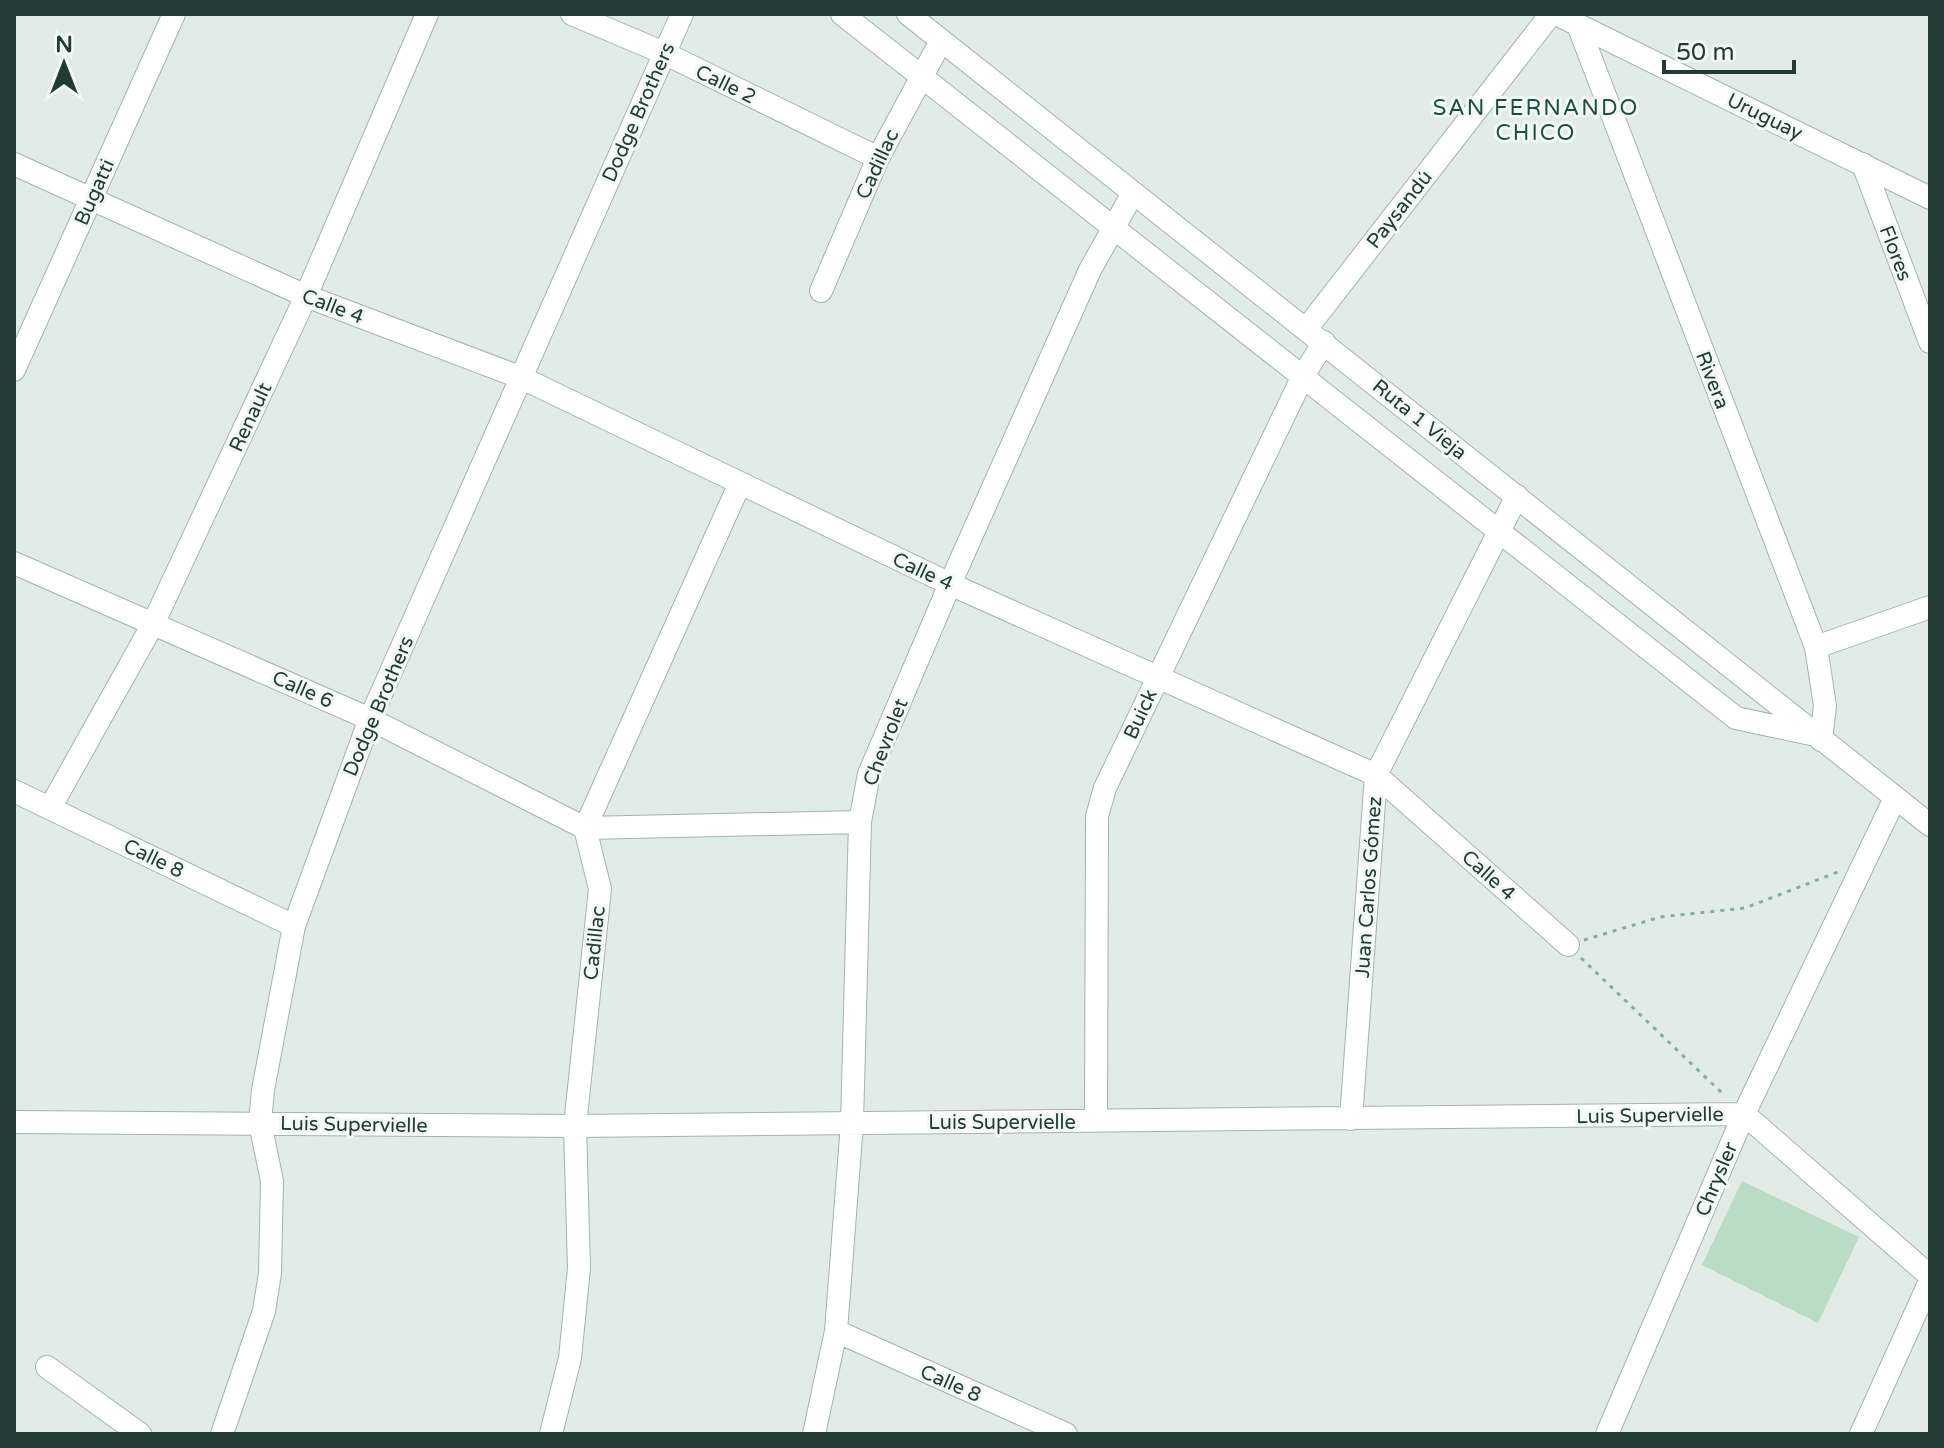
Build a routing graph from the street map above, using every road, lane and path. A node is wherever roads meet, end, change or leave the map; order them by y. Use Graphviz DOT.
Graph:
graph roads {
  1 [pos="174,14"];
  2 [pos="427,14"];
  3 [pos="572,14"];
  4 [pos="682,14"];
  5 [pos="842,14"];
  6 [pos="908,14"];
  7 [pos="1554,14"];
  8 [pos="1578,25"];
  9 [pos="941,41"];
  10 [pos="664,53"];
  11 [pos="922,77"];
  12 [pos="878,158"];
  13 [pos="14,164"];
  14 [pos="1863,164"];
  15 [pos="1133,193"];
  16 [pos="1930,198"];
  17 [pos="90,201"];
  18 [pos="1114,227"];
  19 [pos="821,291"];
  20 [pos="306,296"];
  21 [pos="1315,335"];
  22 [pos="1930,342"];
  23 [pos="14,370"];
  24 [pos="1303,376"];
  25 [pos="522,378"];
  26 [pos="740,483"];
  27 [pos="1517,496"];
  28 [pos="1499,532"];
  29 [pos="14,563"];
  30 [pos="950,584"];
  31 [pos="1930,607"];
  32 [pos="153,624"];
  33 [pos="1816,647"];
  34 [pos="1158,677"];
  35 [pos="370,719"];
  36 [pos="1818,737"];
  37 [pos="1376,775"];
  38 [pos="14,791"];
  39 [pos="1895,798"];
  40 [pos="50,808"];
  41 [pos="860,822"];
  42 [pos="1930,825"];
  43 [pos="585,828"];
  44 [pos="1864,862"];
  45 [pos="294,926"];
  46 [pos="1568,945"];
  47 [pos="1744,1114"];
  48 [pos="1351,1119"];
  49 [pos="1096,1121"];
  50 [pos="14,1122"];
  51 [pos="260,1123"];
  52 [pos="852,1123"];
  53 [pos="575,1126"];
  54 [pos="1930,1278"];
  55 [pos="836,1331"];
  56 [pos="47,1367"];
  57 [pos="140,1434"];
  58 [pos="222,1434"];
  59 [pos="551,1434"];
  60 [pos="814,1434"];
  61 [pos="1066,1434"];
  62 [pos="1607,1434"];
  63 [pos="1861,1434"];
  1 -- 17 [label="street, Bugatti"];
  2 -- 20 [label="street, Renault"];
  3 -- 10 [label="street, Calle 2"];
  4 -- 10 [label="street, Dodge Brothers"];
  5 -- 11 [label="street"];
  6 -- 9 [label="street, Ruta 1 Vieja"];
  7 -- 8 [label="street, Uruguay"];
  7 -- 21 [label="street, Paysandú"];
  8 -- 14 [label="street, Uruguay"];
  8 -- 33 [label="street, Rivera"];
  9 -- 11 [label="street, Cadillac"];
  9 -- 15 [label="street, Ruta 1 Vieja"];
  10 -- 12 [label="street, Calle 2"];
  10 -- 25 [label="street, Dodge Brothers"];
  11 -- 12 [label="street, Cadillac"];
  11 -- 18 [label="street"];
  12 -- 19 [label="street, Cadillac"];
  13 -- 17 [label="street, Calle 4"];
  14 -- 16 [label="street, Uruguay"];
  14 -- 22 [label="street, Flores"];
  15 -- 18 [label="street, Chevrolet"];
  15 -- 21 [label="street, Ruta 1 Vieja"];
  17 -- 20 [label="street, Calle 4"];
  17 -- 23 [label="street, Bugatti"];
  18 -- 24 [label="street"];
  18 -- 30 [label="street, Chevrolet"];
  20 -- 25 [label="street, Calle 4"];
  20 -- 32 [label="street, Renault"];
  21 -- 24 [label="street, Buick"];
  21 -- 27 [label="street, Ruta 1 Vieja"];
  24 -- 28 [label="street"];
  24 -- 34 [label="street, Buick"];
  25 -- 26 [label="street, Calle 4"];
  25 -- 35 [label="street, Dodge Brothers"];
  26 -- 30 [label="street, Calle 4"];
  26 -- 43 [label="street"];
  27 -- 28 [label="street, Juan Carlos Gómez"];
  27 -- 36 [label="street, Ruta 1 Vieja"];
  28 -- 36 [label="street"];
  28 -- 37 [label="street, Juan Carlos Gómez"];
  29 -- 32 [label="street, Calle 6"];
  30 -- 34 [label="street, Calle 4"];
  30 -- 41 [label="street, Chevrolet"];
  31 -- 33 [label="street"];
  32 -- 35 [label="street, Calle 6"];
  32 -- 40 [label="street, Renault"];
  33 -- 36 [label="street, Rivera"];
  34 -- 37 [label="street, Calle 4"];
  34 -- 49 [label="street, Buick"];
  35 -- 43 [label="street, Calle 6"];
  35 -- 45 [label="street, Dodge Brothers"];
  36 -- 39 [label="street, Ruta 1 Vieja"];
  37 -- 46 [label="street, Calle 4"];
  37 -- 48 [label="street, Juan Carlos Gómez"];
  38 -- 40 [label="street, Calle 8"];
  39 -- 42 [label="street, Ruta 1 Vieja"];
  39 -- 44 [label="street, Chrysler"];
  40 -- 45 [label="street, Calle 8"];
  41 -- 43 [label="street"];
  41 -- 52 [label="street, Chevrolet"];
  43 -- 53 [label="street, Cadillac"];
  44 -- 46 [label="path"];
  44 -- 47 [label="street, Chrysler"];
  45 -- 51 [label="street, Dodge Brothers"];
  46 -- 47 [label="path"];
  47 -- 48 [label="street, Luis Supervielle"];
  47 -- 54 [label="street, Luis Supervielle"];
  47 -- 62 [label="street, Chrysler"];
  48 -- 49 [label="street, Luis Supervielle"];
  49 -- 52 [label="street, Luis Supervielle"];
  50 -- 51 [label="street, Luis Supervielle"];
  51 -- 53 [label="street, Luis Supervielle"];
  51 -- 58 [label="street, Dodge Brothers"];
  52 -- 53 [label="street, Luis Supervielle"];
  52 -- 55 [label="street, Chevrolet"];
  53 -- 59 [label="street, Cadillac"];
  54 -- 63 [label="street"];
  55 -- 60 [label="street, Chevrolet"];
  55 -- 61 [label="street, Calle 8"];
  56 -- 57 [label="street"];
}
